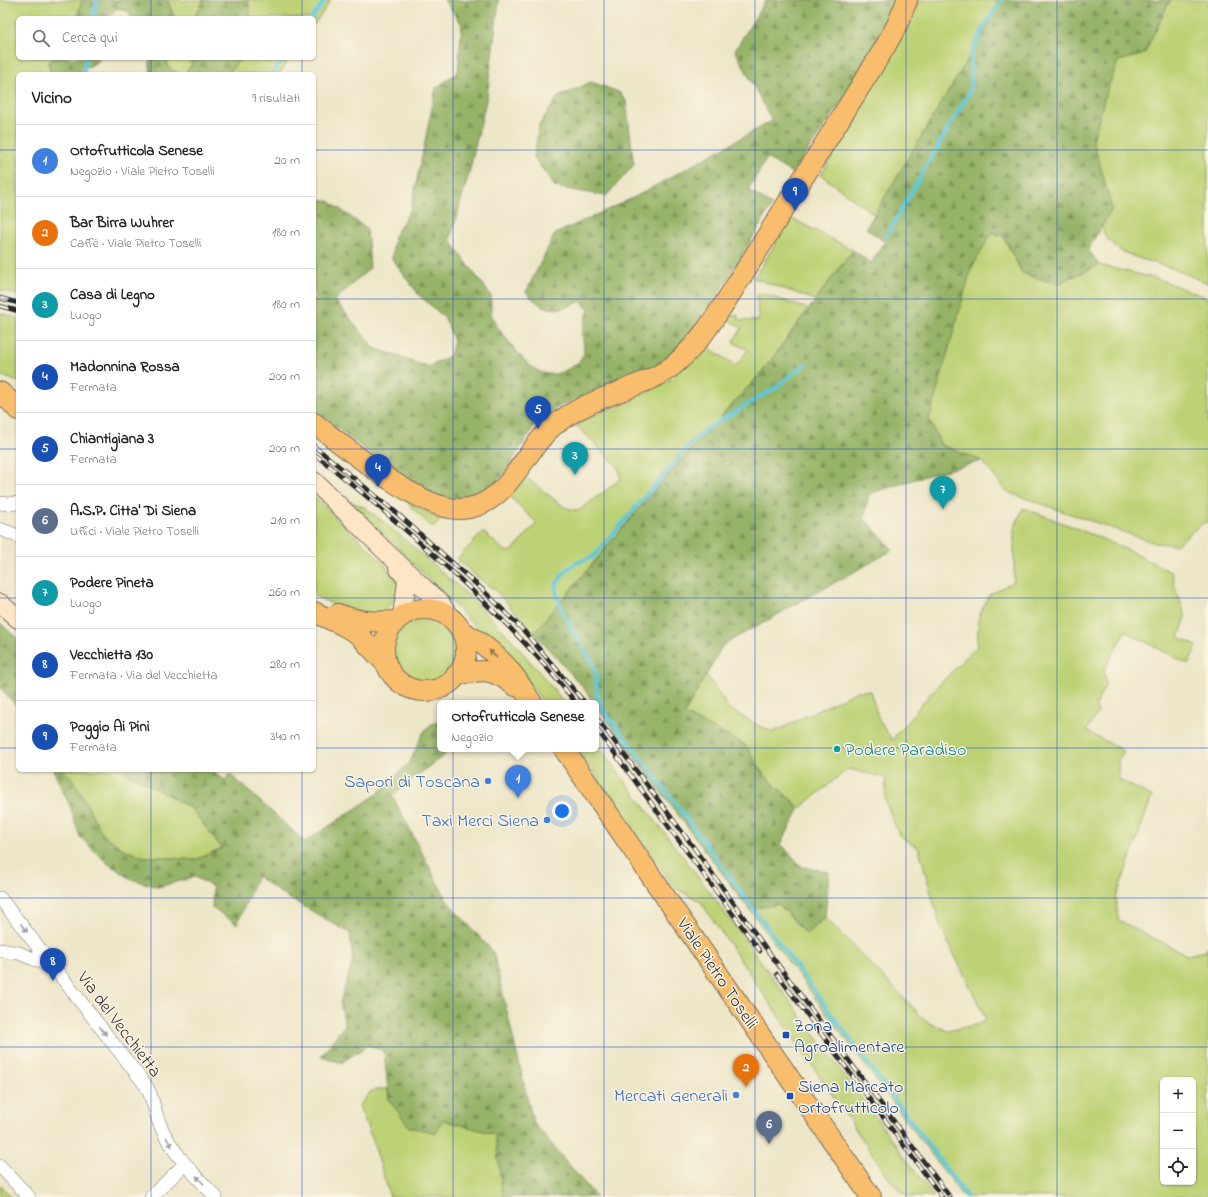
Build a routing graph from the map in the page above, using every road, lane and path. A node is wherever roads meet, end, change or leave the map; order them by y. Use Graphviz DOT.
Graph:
graph roads {
  1 [pos="907,0"];
  2 [pos="0,384"];
  3 [pos="16,389"];
  4 [pos="0,392"];
  5 [pos="16,408"];
  6 [pos="316,424"];
  7 [pos="316,483"];
  8 [pos="0,503"];
  9 [pos="16,503"];
  10 [pos="0,529"];
  11 [pos="16,535"];
  12 [pos="384,550"];
  13 [pos="0,603"];
  14 [pos="316,604"];
  15 [pos="316,613"];
  16 [pos="16,617"];
  17 [pos="449,617"];
  18 [pos="399,618"];
  19 [pos="463,632"];
  20 [pos="386,664"];
  21 [pos="456,675"];
  22 [pos="529,699"];
  23 [pos="566,752"];
  24 [pos="0,898"];
  25 [pos="0,950"];
  26 [pos="54,967"];
  27 [pos="185,1164"];
  28 [pos="0,1166"];
  29 [pos="29,1197"];
  30 [pos="151,1197"];
  31 [pos="216,1197"];
  32 [pos="871,1197"];
  1 -- 6 [label="main road"];
  2 -- 3 [label="main road"];
  4 -- 5 [label="main road"];
  7 -- 12 [label="street"];
  8 -- 9 [label="street"];
  10 -- 11 [label="street"];
  12 -- 17 [label="street"];
  12 -- 18 [label="street"];
  13 -- 16 [label="street"];
  14 -- 18 [label="main road"];
  15 -- 20 [label="main road"];
  17 -- 18 [label="main road"];
  17 -- 19 [label="main road"];
  18 -- 20 [label="main road"];
  19 -- 21 [label="main road"];
  22 -- 19 [label="main road, one-way"];
  20 -- 21 [label="main road"];
  21 -- 22 [label="main road"];
  23 -- 32 [label="main road, Viale Pietro Toselli"];
  24 -- 26 [label="street, Via del Vecchietta, one-way"];
  25 -- 26 [label="street"];
  26 -- 27 [label="street, Via del Vecchietta, one-way"];
  27 -- 30 [label="street"];
  31 -- 27 [label="street, Via del Vecchietta, one-way"];
  28 -- 29 [label="street"];
}
